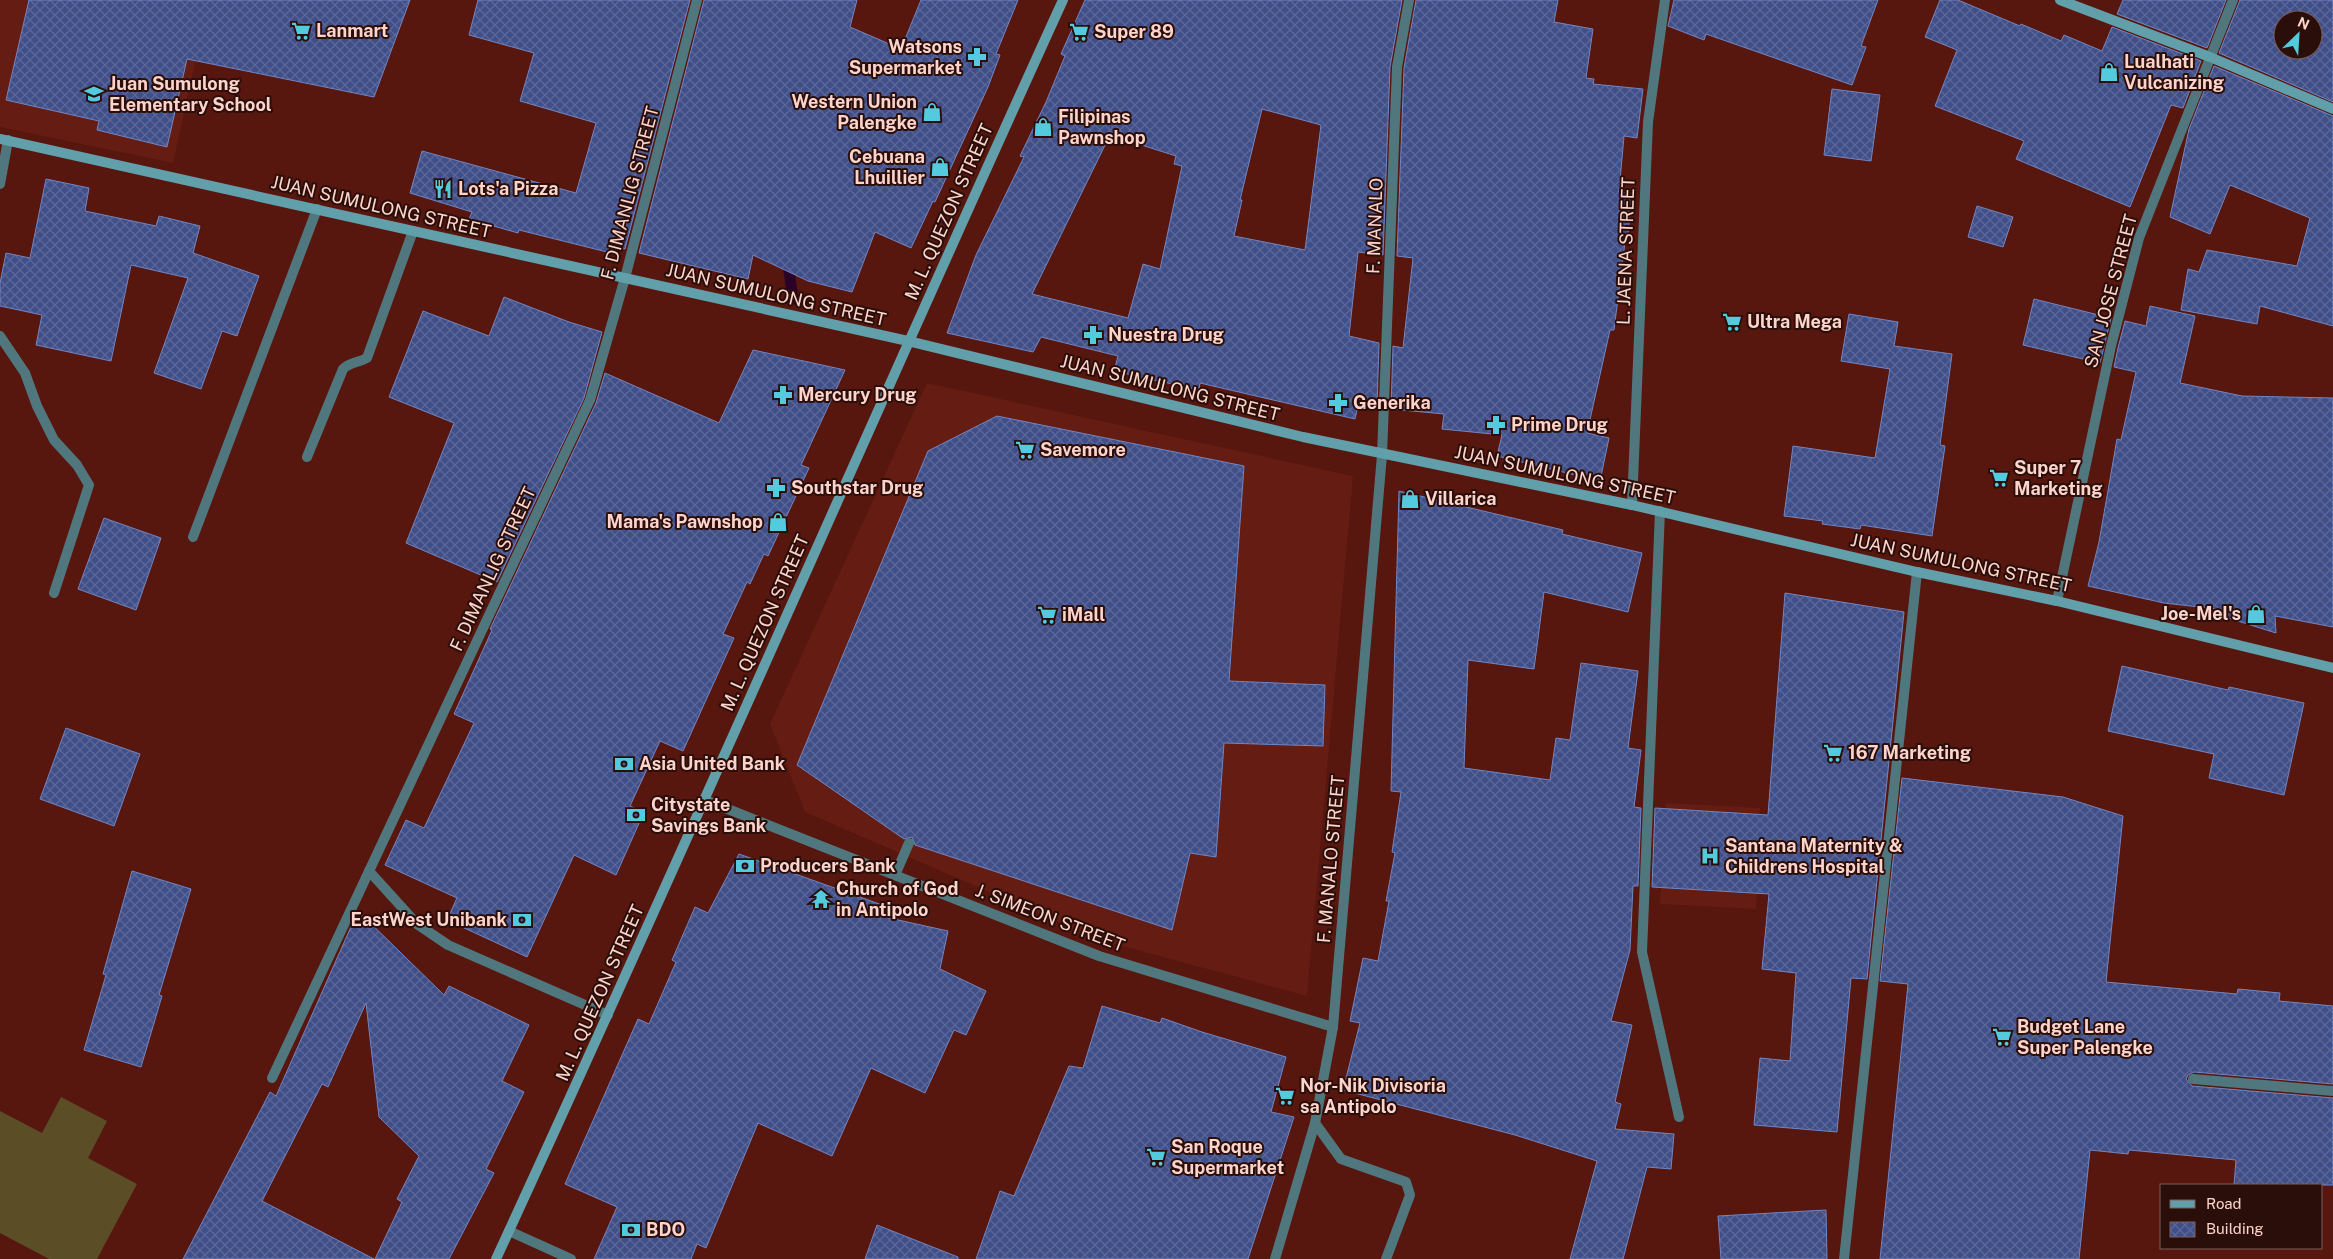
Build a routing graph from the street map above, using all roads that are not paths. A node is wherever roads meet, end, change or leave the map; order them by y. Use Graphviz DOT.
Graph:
graph roads {
  1 [pos="697,0"];
  2 [pos="1063,0"];
  3 [pos="1409,0"];
  4 [pos="1665,0"];
  5 [pos="2060,0"];
  6 [pos="2232,0"];
  7 [pos="2210,56"];
  8 [pos="2333,109"];
  9 [pos="4,139"];
  10 [pos="0,184"];
  11 [pos="317,209"];
  12 [pos="413,231"];
  13 [pos="626,278"];
  14 [pos="0,336"];
  15 [pos="908,341"];
  16 [pos="1382,455"];
  17 [pos="307,457"];
  18 [pos="1632,505"];
  19 [pos="1660,511"];
  20 [pos="193,537"];
  21 [pos="1917,572"];
  22 [pos="54,592"];
  23 [pos="2057,601"];
  24 [pos="2333,668"];
  25 [pos="705,800"];
  26 [pos="909,843"];
  27 [pos="369,871"];
  28 [pos="895,875"];
  29 [pos="608,1015"];
  30 [pos="1333,1027"];
  31 [pos="272,1078"];
  32 [pos="2193,1079"];
  33 [pos="2333,1091"];
  34 [pos="1679,1117"];
  35 [pos="1314,1123"];
  36 [pos="509,1231"];
  37 [pos="496,1259"];
  38 [pos="571,1259"];
  39 [pos="1275,1259"];
  40 [pos="1386,1259"];
  41 [pos="1844,1259"];
  1 -- 13 [label="street, F. DIMANLIG STREET"];
  2 -- 15 [label="main road, M. L. QUEZON STREET"];
  3 -- 16 [label="street, F. MANALO"];
  4 -- 18 [label="street, L. JAENA STREET"];
  5 -- 7 [label="main road"];
  6 -- 7 [label="street, SAN JOSE STREET"];
  7 -- 8 [label="main road"];
  7 -- 23 [label="street, SAN JOSE STREET"];
  9 -- 10 [label="street"];
  9 -- 11 [label="main road, JUAN SUMULONG STREET"];
  11 -- 12 [label="main road, JUAN SUMULONG STREET"];
  11 -- 20 [label="street"];
  12 -- 13 [label="main road, JUAN SUMULONG STREET"];
  12 -- 17 [label="street"];
  13 -- 15 [label="main road, JUAN SUMULONG STREET"];
  13 -- 27 [label="street, F. DIMANLIG STREET"];
  14 -- 22 [label="street"];
  15 -- 16 [label="main road, JUAN SUMULONG STREET"];
  15 -- 25 [label="main road, M. L. QUEZON STREET"];
  16 -- 18 [label="main road, JUAN SUMULONG STREET"];
  16 -- 30 [label="street, F. MANALO STREET"];
  18 -- 19 [label="main road, JUAN SUMULONG STREET"];
  19 -- 21 [label="main road, JUAN SUMULONG STREET"];
  19 -- 34 [label="street"];
  21 -- 23 [label="main road, JUAN SUMULONG STREET"];
  21 -- 41 [label="street"];
  23 -- 24 [label="main road, JUAN SUMULONG STREET"];
  25 -- 28 [label="street, J. SIMEON STREET"];
  25 -- 29 [label="main road, M. L. QUEZON STREET"];
  26 -- 28 [label="street"];
  27 -- 29 [label="street"];
  27 -- 31 [label="street, F. DIMANLIG STREET"];
  28 -- 30 [label="street, J. SIMEON STREET"];
  29 -- 36 [label="main road, M. L. QUEZON STREET"];
  30 -- 35 [label="street, F. MANALO STREET"];
  32 -- 33 [label="street"];
  35 -- 39 [label="street, F. MANALO STREET"];
  35 -- 40 [label="street"];
  36 -- 37 [label="main road, M. L. QUEZON STREET"];
  36 -- 38 [label="street"];
}
